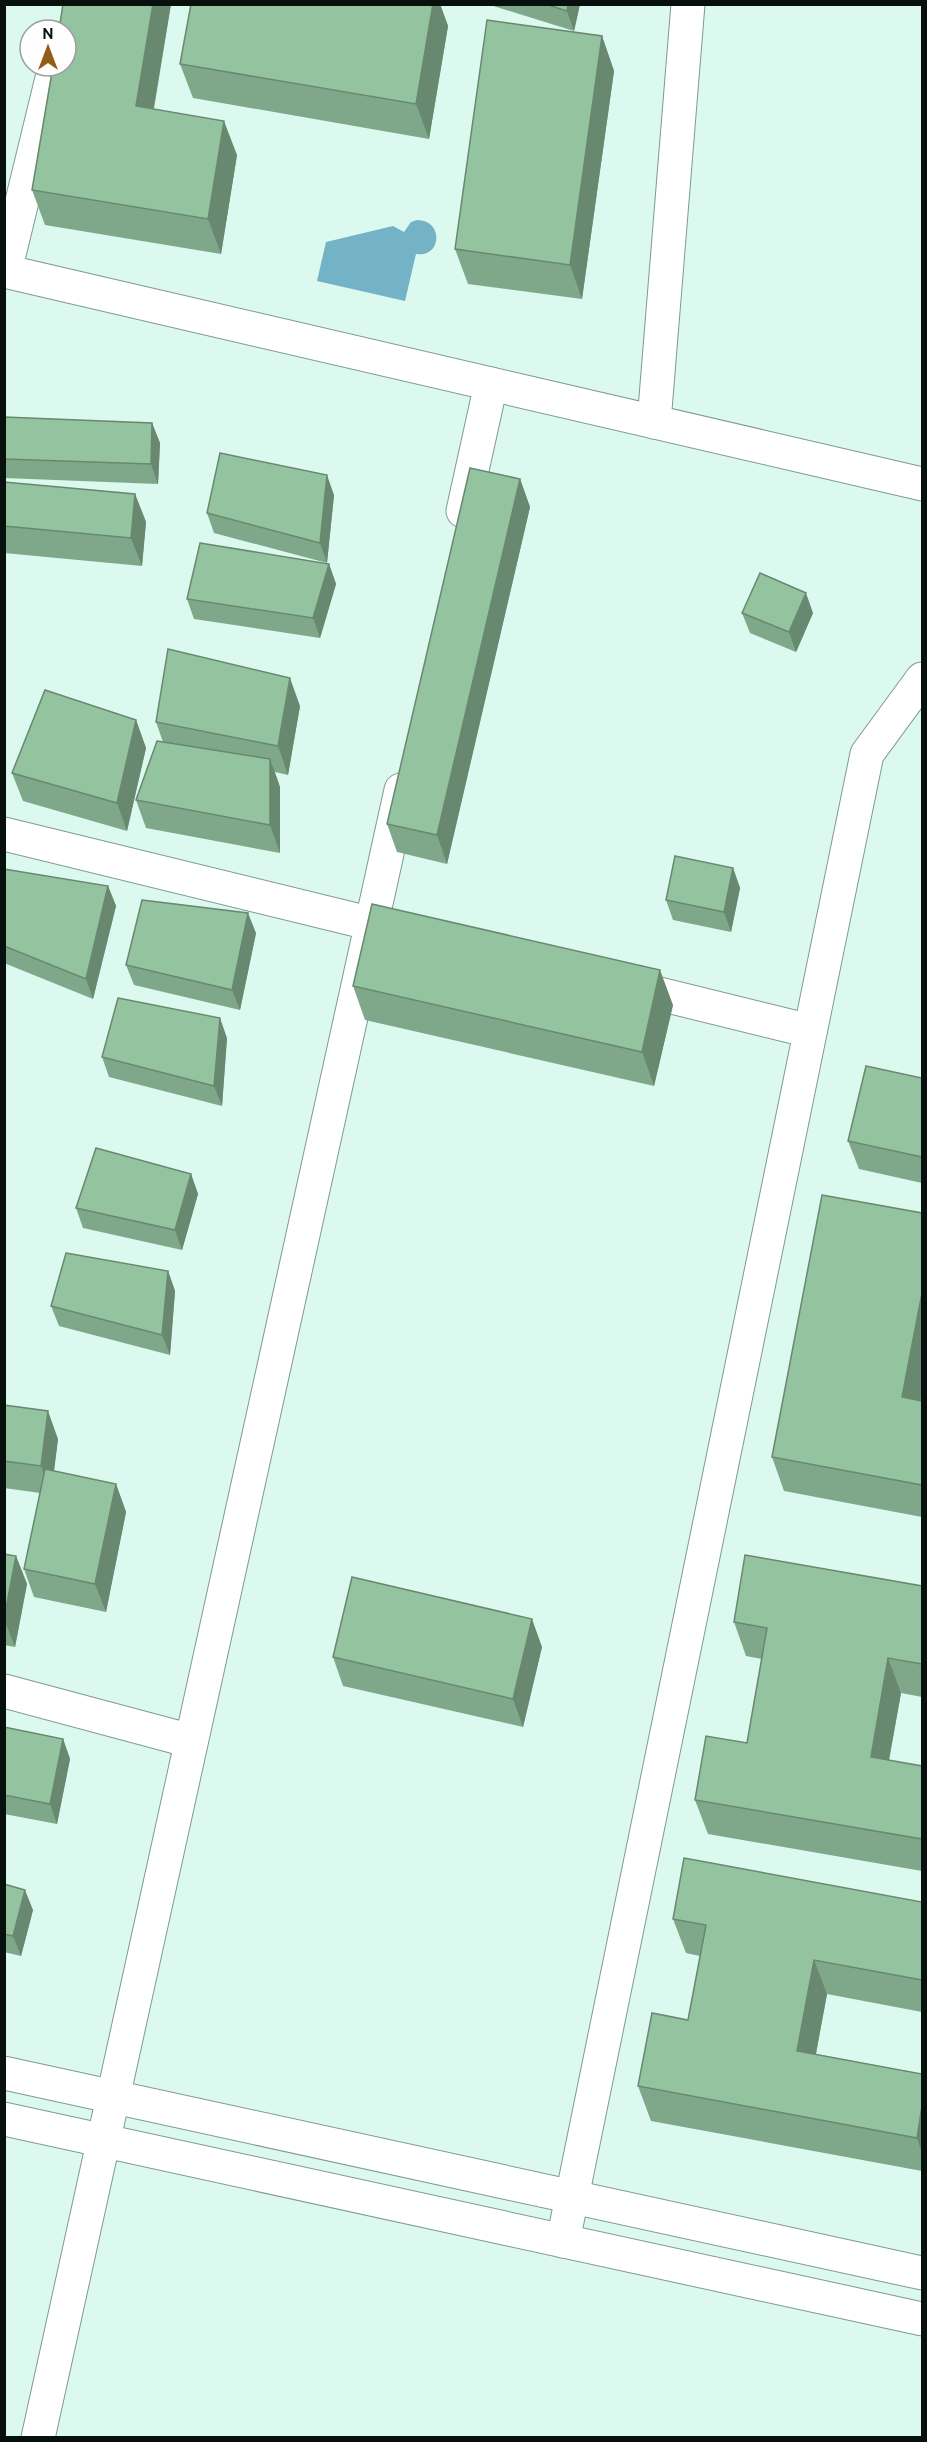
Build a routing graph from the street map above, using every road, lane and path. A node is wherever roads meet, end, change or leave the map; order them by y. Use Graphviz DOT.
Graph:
graph roads {
  1 [pos="688,4"];
  2 [pos="52,78"];
  3 [pos="5,271"];
  4 [pos="491,384"];
  5 [pos="654,422"];
  6 [pos="922,484"];
  7 [pos="456,545"];
  8 [pos="922,680"];
  9 [pos="407,763"];
  10 [pos="4,834"];
  11 [pos="371,924"];
  12 [pos="417,935"];
  13 [pos="602,980"];
  14 [pos="810,1031"];
  15 [pos="4,1691"];
  16 [pos="191,1741"];
  17 [pos="4,2073"];
  18 [pos="113,2097"];
  19 [pos="4,2119"];
  20 [pos="104,2141"];
  21 [pos="572,2197"];
  22 [pos="563,2241"];
  23 [pos="922,2273"];
  24 [pos="922,2319"];
  25 [pos="38,2438"];
  1 -- 5 [label="street"];
  2 -- 3 [label="street"];
  3 -- 4 [label="street"];
  4 -- 5 [label="street"];
  4 -- 7 [label="street"];
  5 -- 6 [label="street"];
  8 -- 14 [label="street"];
  9 -- 11 [label="street"];
  10 -- 11 [label="street"];
  11 -- 12 [label="street"];
  11 -- 16 [label="street"];
  13 -- 14 [label="street"];
  14 -- 21 [label="street"];
  15 -- 16 [label="street"];
  16 -- 18 [label="street"];
  17 -- 18 [label="street"];
  18 -- 20 [label="street"];
  18 -- 21 [label="street"];
  19 -- 20 [label="street"];
  20 -- 22 [label="street"];
  20 -- 25 [label="street"];
  21 -- 22 [label="street"];
  21 -- 23 [label="street"];
  22 -- 24 [label="street"];
}
